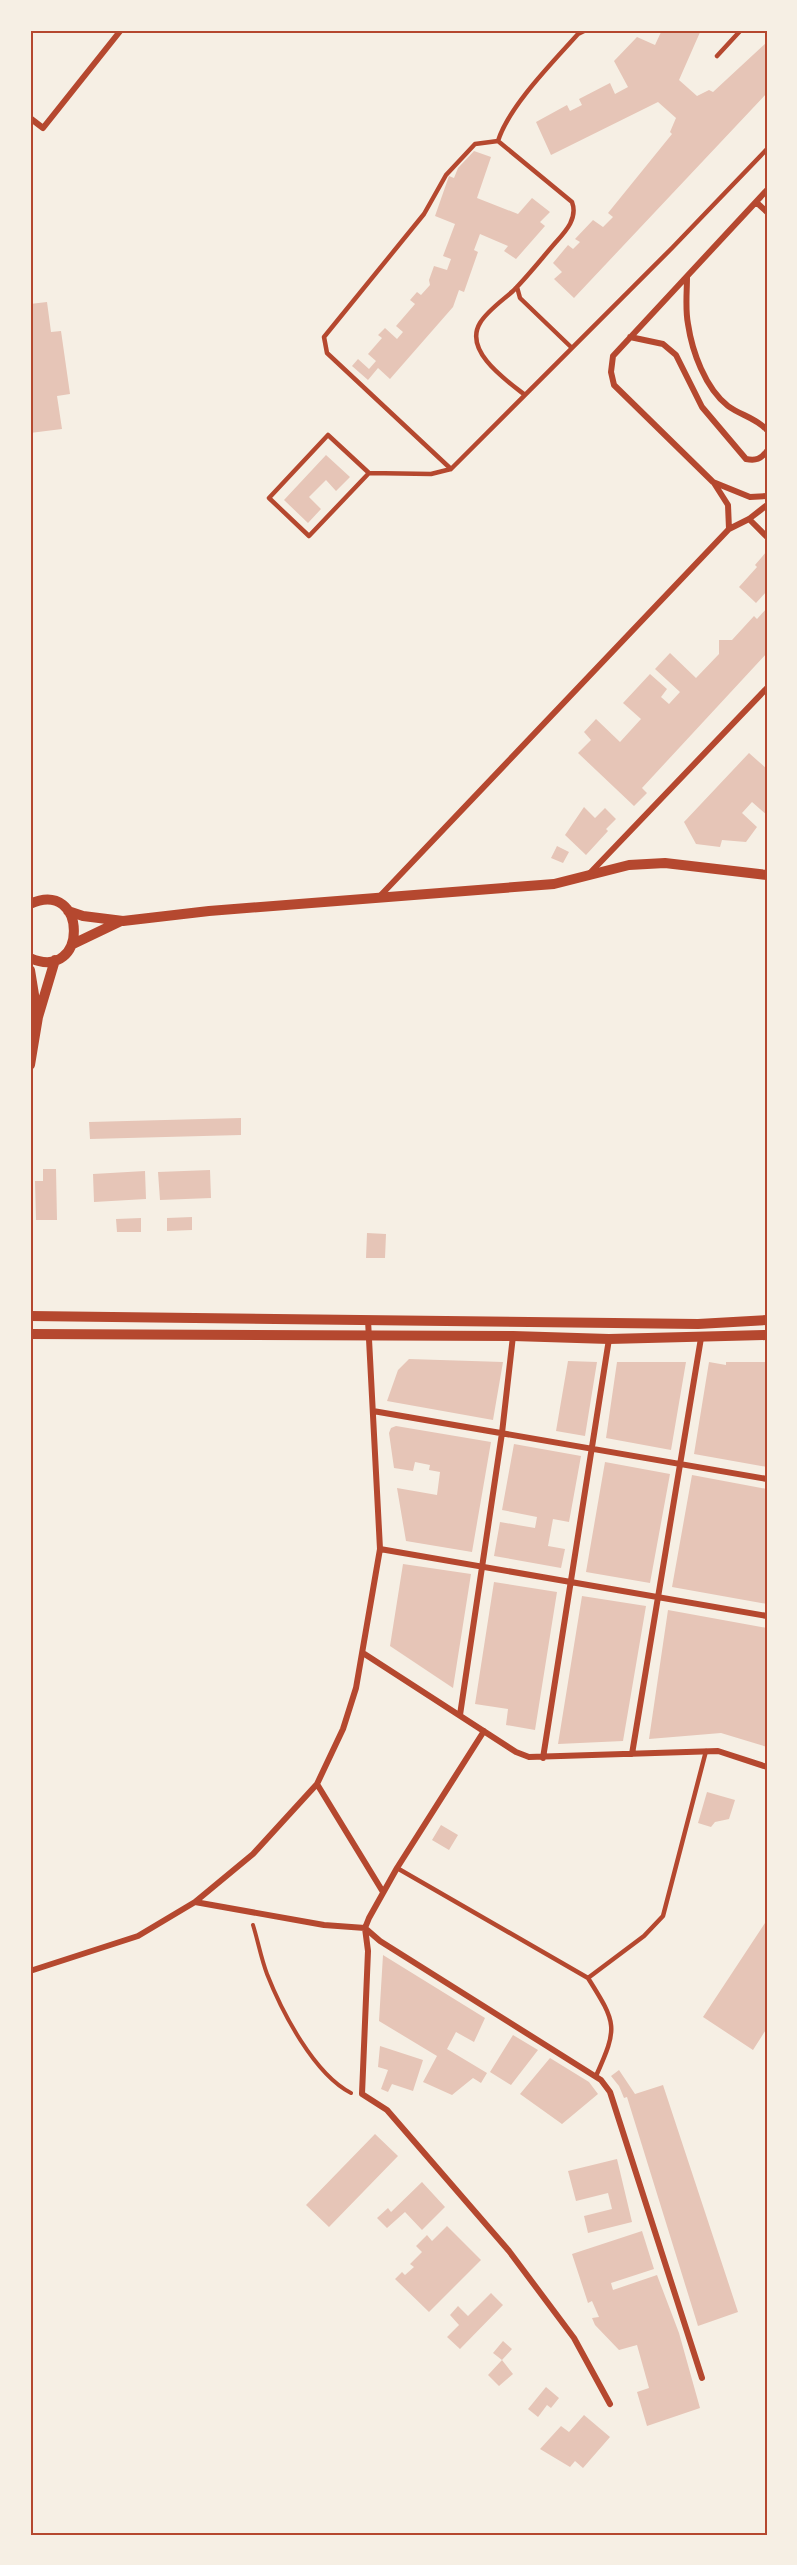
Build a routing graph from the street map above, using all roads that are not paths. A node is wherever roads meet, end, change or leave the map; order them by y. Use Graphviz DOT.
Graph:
graph roads {
  1 [pos="121,30"];
  2 [pos="585,30"];
  3 [pos="741,30"];
  4 [pos="717,56"];
  5 [pos="30,118"];
  6 [pos="498,141"];
  7 [pos="767,149"];
  8 [pos="767,190"];
  9 [pos="756,202"];
  10 [pos="767,212"];
  11 [pos="687,276"];
  12 [pos="517,287"];
  13 [pos="630,337"];
  14 [pos="572,348"];
  15 [pos="525,395"];
  16 [pos="767,430"];
  17 [pos="767,451"];
  18 [pos="451,469"];
  19 [pos="369,473"];
  20 [pos="713,482"];
  21 [pos="767,496"];
  22 [pos="767,505"];
  23 [pos="749,519"];
  24 [pos="729,529"];
  25 [pos="767,537"];
  26 [pos="767,688"];
  27 [pos="590,873"];
  28 [pos="767,875"];
  29 [pos="378,899"];
  30 [pos="30,903"];
  31 [pos="68,910"];
  32 [pos="123,921"];
  33 [pos="73,944"];
  34 [pos="30,958"];
  35 [pos="55,960"];
  36 [pos="30,970"];
  37 [pos="38,1017"];
  38 [pos="30,1065"];
  39 [pos="30,1316"];
  40 [pos="368,1320"];
  41 [pos="767,1320"];
  42 [pos="30,1334"];
  43 [pos="767,1335"];
  44 [pos="369,1336"];
  45 [pos="513,1336"];
  46 [pos="701,1338"];
  47 [pos="609,1339"];
  48 [pos="373,1411"];
  49 [pos="502,1433"];
  50 [pos="592,1448"];
  51 [pos="680,1464"];
  52 [pos="767,1479"];
  53 [pos="380,1549"];
  54 [pos="482,1566"];
  55 [pos="571,1582"];
  56 [pos="658,1597"];
  57 [pos="767,1616"];
  58 [pos="363,1653"];
  59 [pos="460,1715"];
  60 [pos="484,1731"];
  61 [pos="706,1752"];
  62 [pos="632,1754"];
  63 [pos="543,1758"];
  64 [pos="767,1767"];
  65 [pos="317,1784"];
  66 [pos="397,1868"];
  67 [pos="383,1892"];
  68 [pos="195,1902"];
  69 [pos="365,1928"];
  70 [pos="30,1971"];
  71 [pos="588,1978"];
  72 [pos="596,2076"];
  73 [pos="702,2378"];
  74 [pos="610,2404"];
  1 -- 5 [label="street"];
  2 -- 6 [label="lane"];
  3 -- 4 [label="lane"];
  6 -- 12 [label="lane"];
  6 -- 18 [label="lane"];
  7 -- 14 [label="lane"];
  8 -- 9 [label="street"];
  9 -- 10 [label="street"];
  9 -- 11 [label="street"];
  11 -- 13 [label="street"];
  11 -- 16 [label="street"];
  12 -- 14 [label="lane"];
  12 -- 15 [label="lane"];
  13 -- 17 [label="street"];
  13 -- 20 [label="street"];
  14 -- 15 [label="lane"];
  15 -- 18 [label="lane"];
  18 -- 19 [label="lane"];
  19 -- 19 [label="lane"];
  20 -- 21 [label="street"];
  20 -- 24 [label="street"];
  22 -- 23 [label="street"];
  23 -- 24 [label="street"];
  23 -- 25 [label="street"];
  24 -- 29 [label="street"];
  26 -- 27 [label="street"];
  27 -- 28 [label="street"];
  27 -- 29 [label="street"];
  29 -- 32 [label="street"];
  30 -- 31 [label="street"];
  31 -- 32 [label="street"];
  31 -- 33 [label="street"];
  32 -- 33 [label="street"];
  33 -- 35 [label="street"];
  34 -- 35 [label="street"];
  35 -- 37 [label="street"];
  36 -- 37 [label="street"];
  37 -- 38 [label="street"];
  39 -- 40 [label="street"];
  40 -- 41 [label="street"];
  40 -- 44 [label="street"];
  42 -- 44 [label="street"];
  43 -- 46 [label="street"];
  44 -- 45 [label="street"];
  44 -- 48 [label="street"];
  45 -- 47 [label="street"];
  45 -- 49 [label="street"];
  46 -- 47 [label="street"];
  46 -- 51 [label="street"];
  47 -- 50 [label="street"];
  48 -- 49 [label="street"];
  48 -- 53 [label="street"];
  49 -- 50 [label="street"];
  49 -- 54 [label="street"];
  50 -- 51 [label="street"];
  50 -- 55 [label="street"];
  51 -- 52 [label="street"];
  51 -- 56 [label="street"];
  53 -- 54 [label="street"];
  53 -- 58 [label="street"];
  54 -- 55 [label="street"];
  54 -- 59 [label="street"];
  55 -- 56 [label="street"];
  55 -- 63 [label="street"];
  56 -- 57 [label="street"];
  56 -- 62 [label="street"];
  58 -- 59 [label="street"];
  58 -- 65 [label="street"];
  59 -- 60 [label="street"];
  60 -- 63 [label="street"];
  60 -- 66 [label="street"];
  61 -- 62 [label="street"];
  61 -- 64 [label="street"];
  61 -- 71 [label="lane"];
  62 -- 63 [label="street"];
  65 -- 67 [label="street"];
  65 -- 68 [label="street"];
  66 -- 67 [label="street"];
  66 -- 71 [label="lane"];
  67 -- 69 [label="street"];
  68 -- 69 [label="street"];
  68 -- 70 [label="street"];
  69 -- 72 [label="street"];
  69 -- 74 [label="street"];
  71 -- 72 [label="lane"];
  72 -- 73 [label="street"];
}
